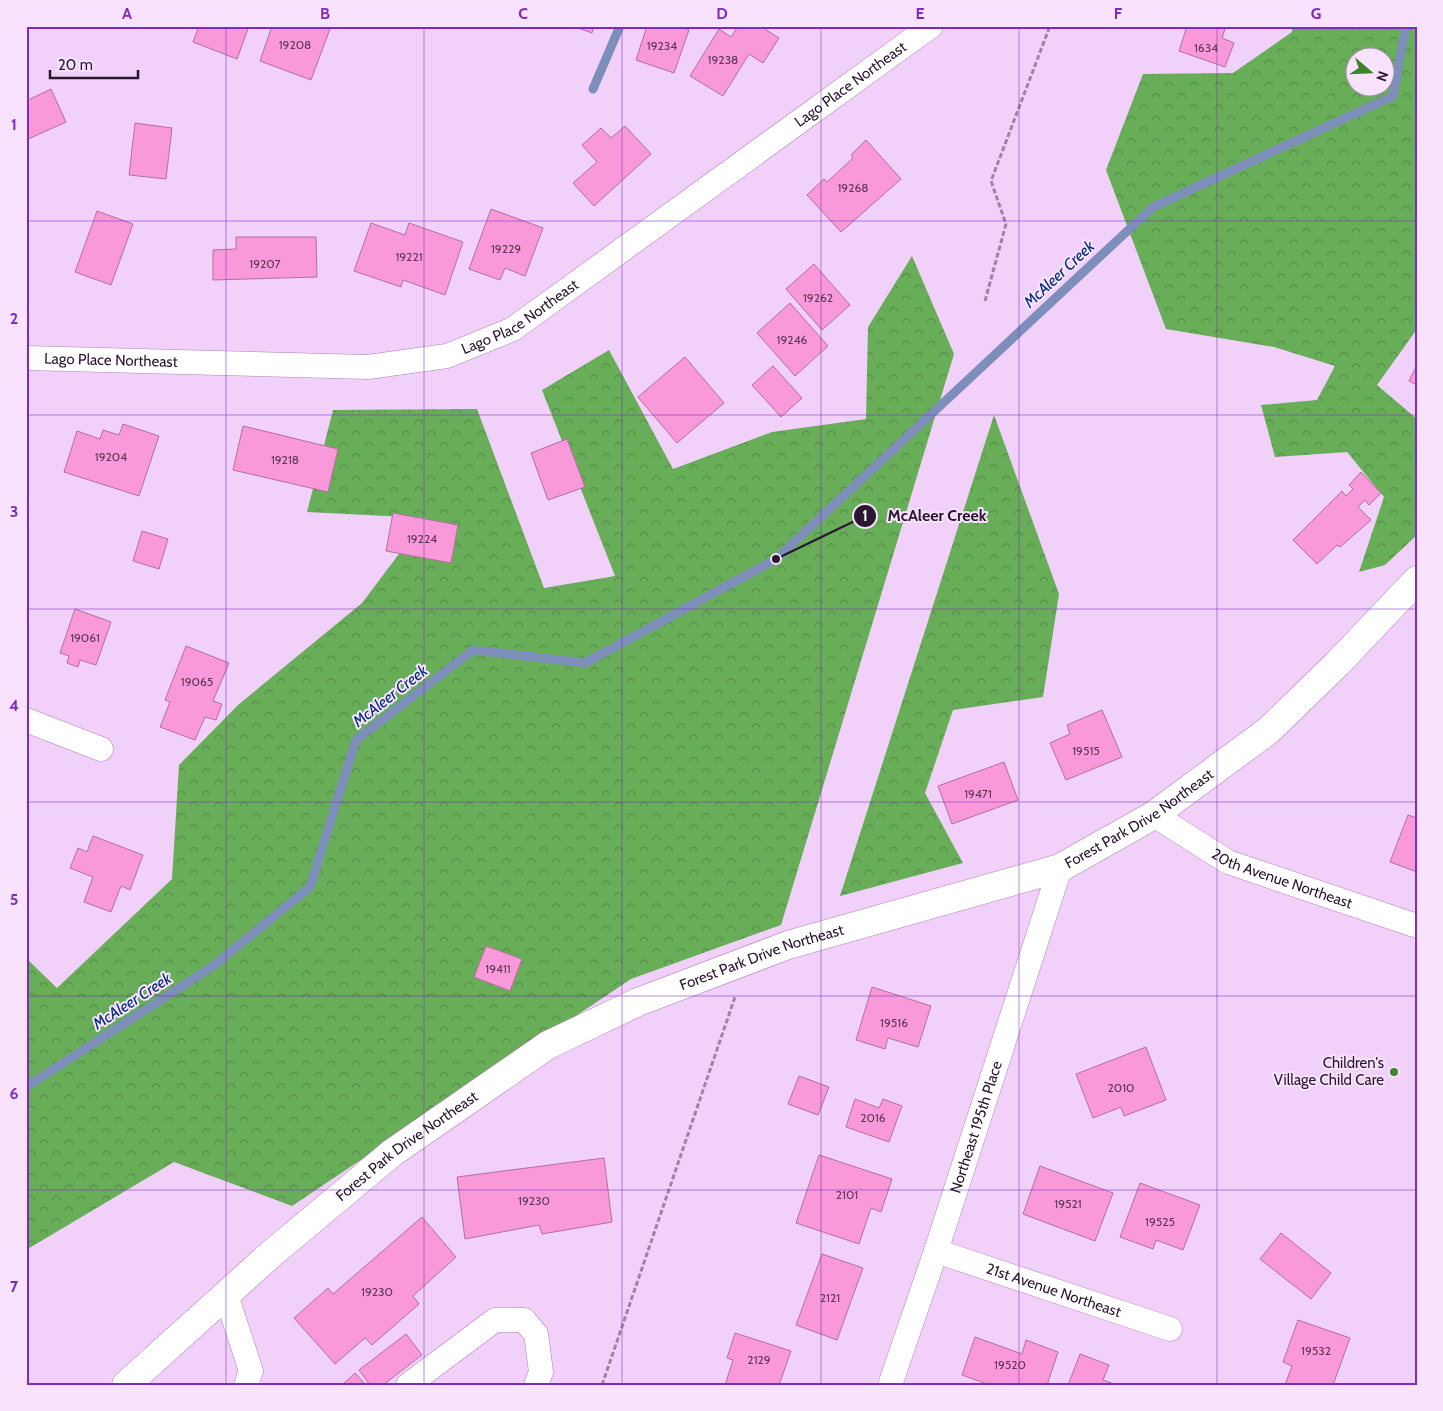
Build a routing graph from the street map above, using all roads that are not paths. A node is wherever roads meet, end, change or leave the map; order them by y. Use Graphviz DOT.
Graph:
graph roads {
  1 [pos="931,26"];
  2 [pos="26,358"];
  3 [pos="1417,580"];
  4 [pos="26,720"];
  5 [pos="101,749"];
  6 [pos="1154,816"];
  7 [pos="1060,868"];
  8 [pos="1417,926"];
  9 [pos="936,1251"];
  10 [pos="226,1295"];
  11 [pos="1170,1329"];
  12 [pos="126,1385"];
  13 [pos="246,1385"];
  14 [pos="408,1385"];
  15 [pos="536,1385"];
  16 [pos="890,1385"];
  1 -- 2 [label="street, Lago Place Northeast"];
  3 -- 6 [label="street, Forest Park Drive Northeast"];
  4 -- 5 [label="street"];
  6 -- 7 [label="street, Forest Park Drive Northeast"];
  6 -- 8 [label="street, 20th Avenue Northeast"];
  7 -- 9 [label="street, Northeast 195th Place"];
  7 -- 10 [label="street, Forest Park Drive Northeast"];
  9 -- 11 [label="street, 21st Avenue Northeast"];
  9 -- 16 [label="street, Northeast 195th Place"];
  10 -- 12 [label="street, Forest Park Drive Northeast"];
  10 -- 13 [label="street"];
  14 -- 15 [label="street"];
}
